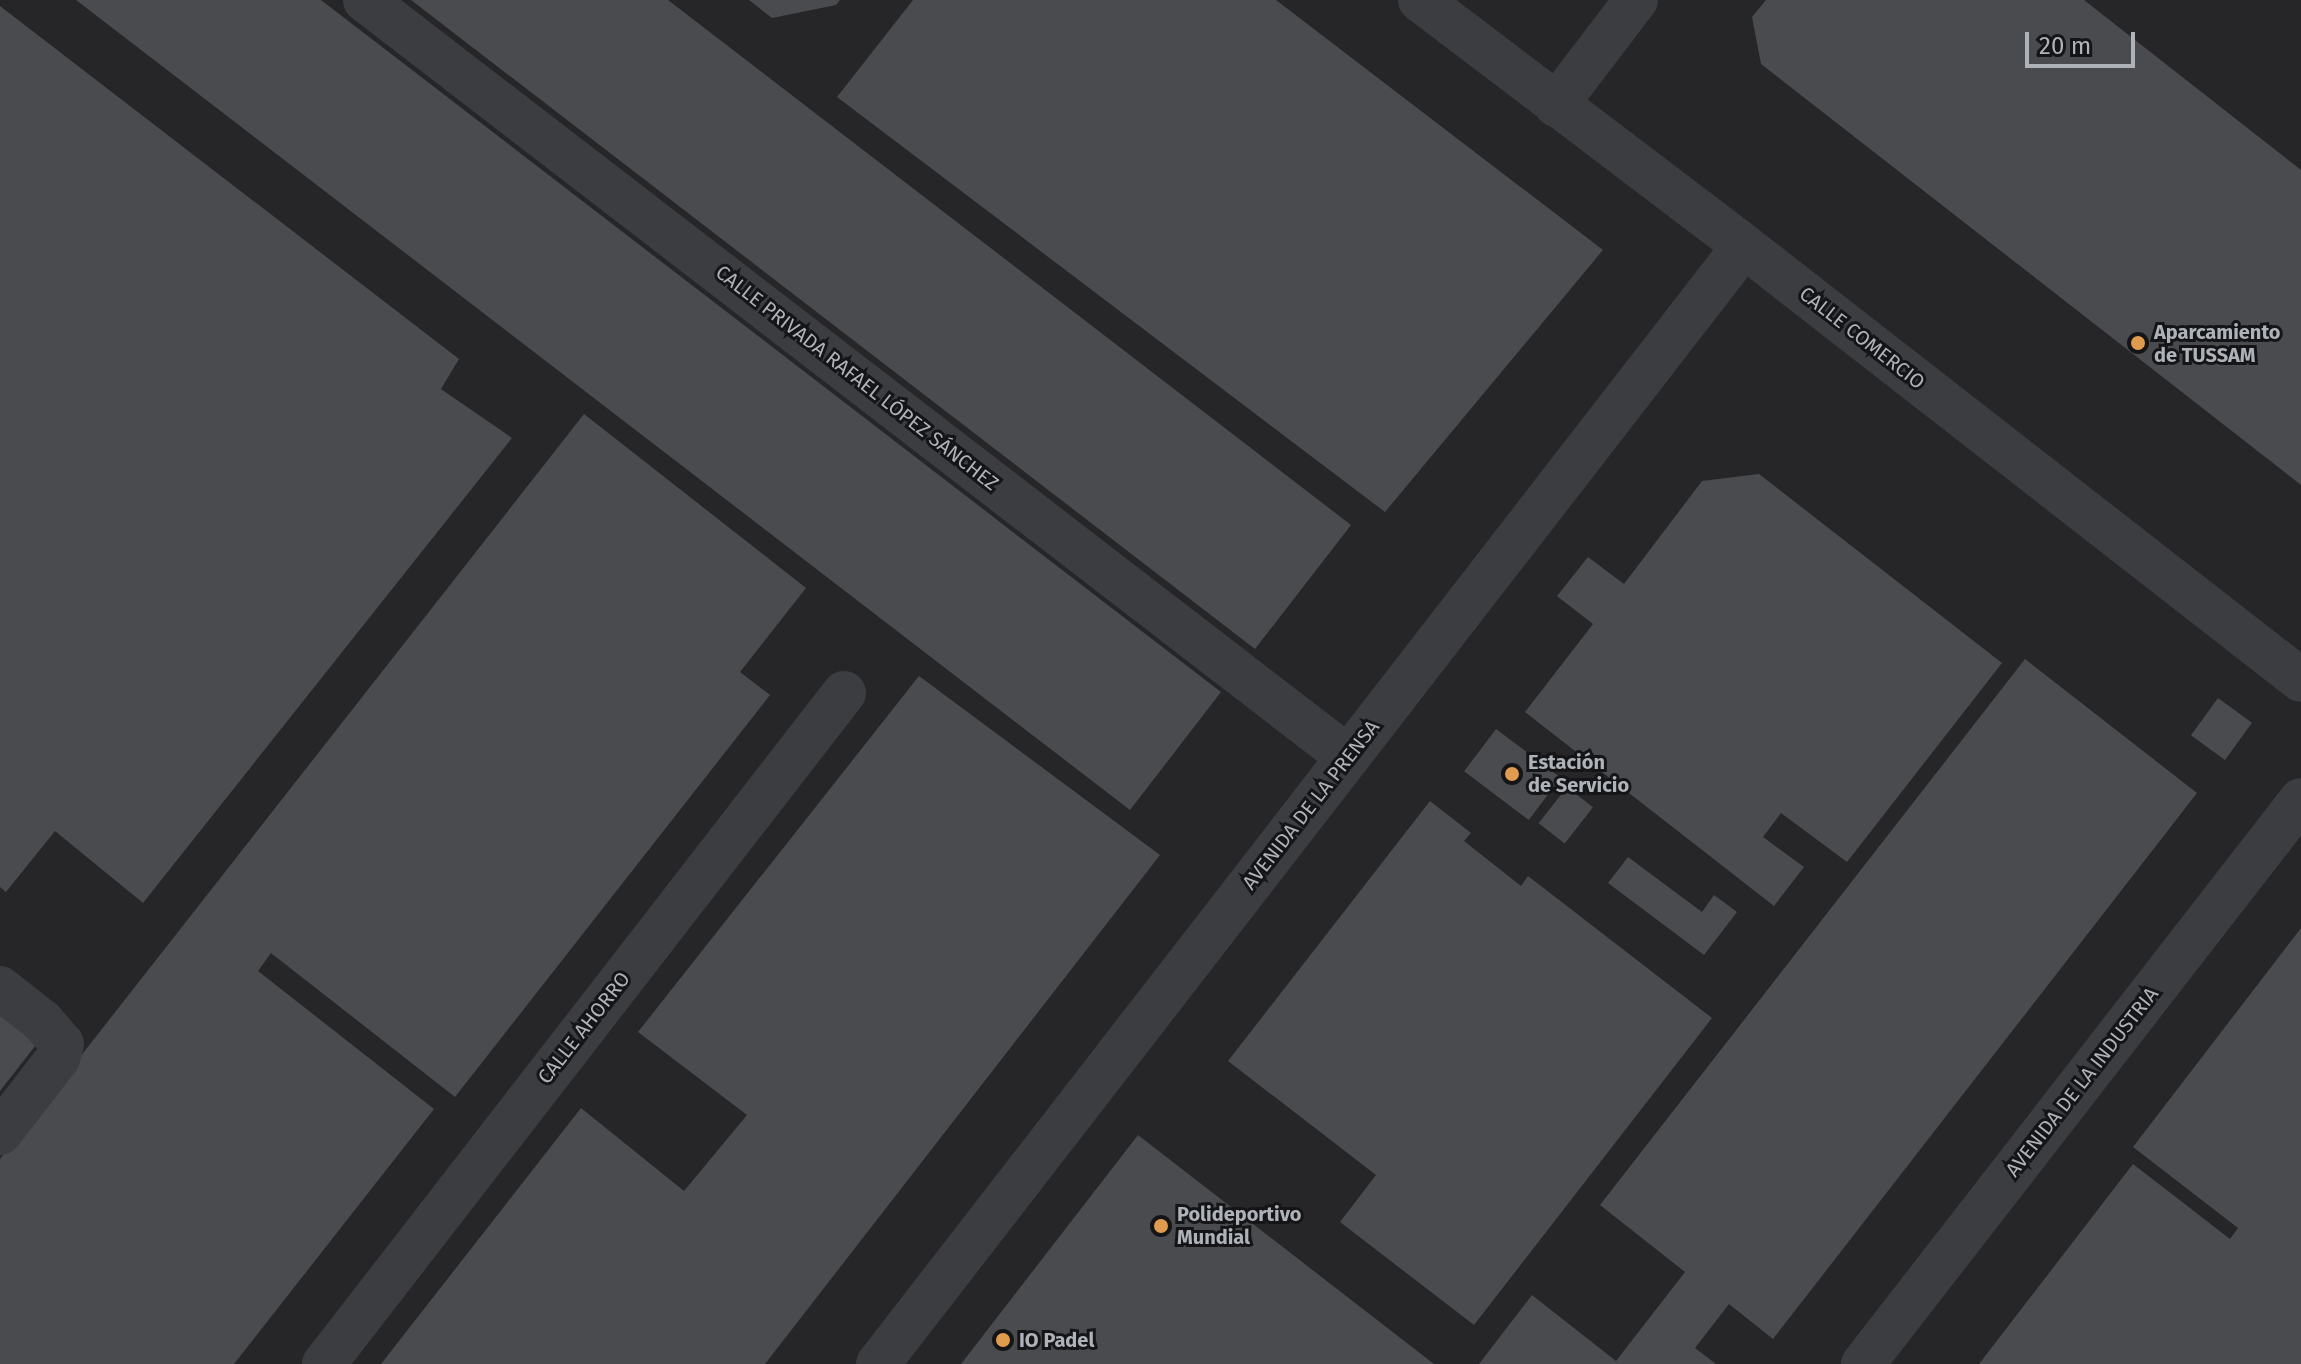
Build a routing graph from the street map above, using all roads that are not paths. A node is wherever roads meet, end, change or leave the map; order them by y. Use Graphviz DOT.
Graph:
graph roads {
  1 [pos="365,0"];
  2 [pos="1420,0"];
  3 [pos="1636,0"];
  4 [pos="1556,105"];
  5 [pos="1744,246"];
  6 [pos="2301,680"];
  7 [pos="844,693"];
  8 [pos="1348,757"];
  9 [pos="2301,800"];
  10 [pos="0,988"];
  11 [pos="0,1133"];
  12 [pos="324,1364"];
  13 [pos="878,1364"];
  14 [pos="1863,1364"];
  1 -- 8 [label="street, CALLE PRIVADA RAFAEL LÓPEZ SÁNCHEZ"];
  2 -- 4 [label="street, CALLE COMERCIO"];
  3 -- 4 [label="street"];
  4 -- 5 [label="street, CALLE COMERCIO"];
  5 -- 6 [label="street, CALLE COMERCIO"];
  5 -- 8 [label="street, AVENIDA DE LA PRENSA"];
  7 -- 12 [label="street, CALLE AHORRO"];
  8 -- 13 [label="street, AVENIDA DE LA PRENSA"];
  9 -- 14 [label="street, AVENIDA DE LA INDUSTRIA"];
  10 -- 11 [label="street"];
}
